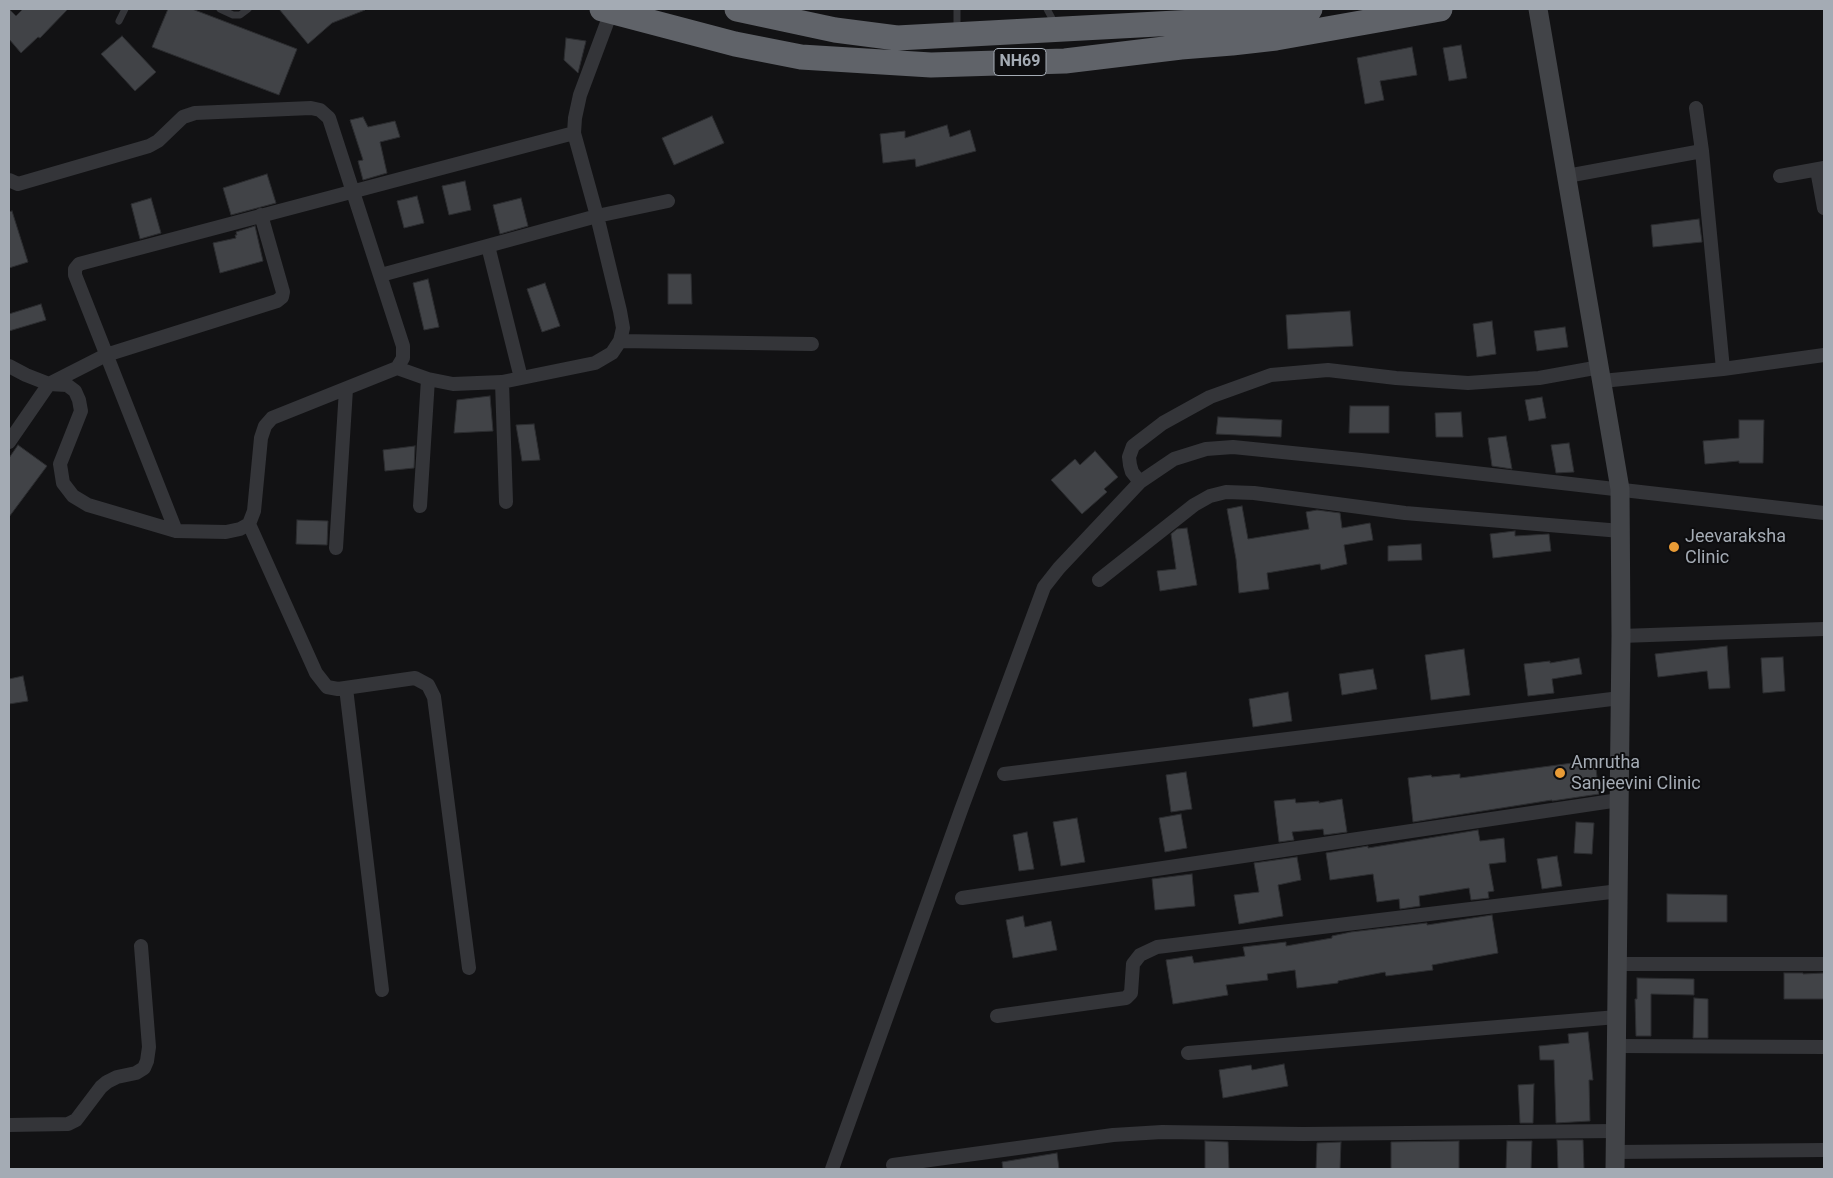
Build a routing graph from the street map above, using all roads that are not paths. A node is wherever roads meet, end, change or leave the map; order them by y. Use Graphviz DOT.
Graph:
graph roads {
  1 [pos="124,9"];
  2 [pos="220,9"];
  3 [pos="248,9"];
  4 [pos="737,9"];
  5 [pos="957,9"];
  6 [pos="1310,9"];
  7 [pos="1440,9"];
  8 [pos="1538,9"];
  9 [pos="607,10"];
  10 [pos="1053,19"];
  11 [pos="119,21"];
  12 [pos="957,35"];
  13 [pos="897,38"];
  14 [pos="896,62"];
  15 [pos="1696,108"];
  16 [pos="574,133"];
  17 [pos="1702,151"];
  18 [pos="1820,169"];
  19 [pos="1568,176"];
  20 [pos="1780,176"];
  21 [pos="9,180"];
  22 [pos="352,190"];
  23 [pos="668,201"];
  24 [pos="1824,208"];
  25 [pos="262,215"];
  26 [pos="597,216"];
  27 [pos="488,246"];
  28 [pos="381,275"];
  29 [pos="620,342"];
  30 [pos="812,344"];
  31 [pos="106,355"];
  32 [pos="1824,355"];
  33 [pos="9,366"];
  34 [pos="397,368"];
  35 [pos="1723,369"];
  36 [pos="1601,374"];
  37 [pos="521,378"];
  38 [pos="428,379"];
  39 [pos="502,382"];
  40 [pos="49,384"];
  41 [pos="346,389"];
  42 [pos="9,442"];
  43 [pos="1140,482"];
  44 [pos="506,502"];
  45 [pos="420,506"];
  46 [pos="1620,508"];
  47 [pos="1824,513"];
  48 [pos="249,524"];
  49 [pos="176,531"];
  50 [pos="336,548"];
  51 [pos="1099,580"];
  52 [pos="1824,629"];
  53 [pos="1621,636"];
  54 [pos="346,688"];
  55 [pos="1620,698"];
  56 [pos="1004,774"];
  57 [pos="1619,800"];
  58 [pos="1618,890"];
  59 [pos="962,898"];
  60 [pos="141,946"];
  61 [pos="1618,964"];
  62 [pos="1824,964"];
  63 [pos="469,968"];
  64 [pos="382,990"];
  65 [pos="997,1016"];
  66 [pos="1617,1017"];
  67 [pos="1617,1046"];
  68 [pos="1824,1047"];
  69 [pos="1188,1053"];
  70 [pos="9,1125"];
  71 [pos="1616,1131"];
  72 [pos="1824,1150"];
  73 [pos="1616,1161"];
  74 [pos="893,1165"];
  75 [pos="832,1169"];
  1 -- 11 [label="lane"];
  2 -- 3 [label="lane"];
  4 -- 13 [label="highway, NH69"];
  5 -- 12 [label="lane"];
  6 -- 10 [label="highway, NH69"];
  7 -- 14 [label="highway, NH69"];
  8 -- 19 [label="main road"];
  9 -- 14 [label="highway, NH69"];
  9 -- 16 [label="street"];
  10 -- 12 [label="highway, NH69"];
  12 -- 13 [label="highway, NH69"];
  13 -- 14 [label="highway"];
  15 -- 17 [label="street"];
  16 -- 22 [label="street"];
  16 -- 26 [label="street"];
  17 -- 19 [label="street"];
  17 -- 35 [label="street"];
  18 -- 20 [label="street"];
  18 -- 24 [label="street"];
  19 -- 36 [label="main road"];
  21 -- 22 [label="street"];
  22 -- 25 [label="street"];
  22 -- 28 [label="street"];
  23 -- 26 [label="street"];
  25 -- 31 [label="street"];
  25 -- 31 [label="street"];
  26 -- 27 [label="street"];
  26 -- 29 [label="street"];
  27 -- 28 [label="street"];
  27 -- 37 [label="street"];
  28 -- 34 [label="street"];
  29 -- 30 [label="street"];
  29 -- 37 [label="street"];
  31 -- 40 [label="street"];
  31 -- 49 [label="street"];
  32 -- 35 [label="street"];
  33 -- 40 [label="street"];
  34 -- 38 [label="street"];
  34 -- 41 [label="street"];
  35 -- 36 [label="street"];
  36 -- 43 [label="street"];
  36 -- 46 [label="main road"];
  37 -- 39 [label="street"];
  38 -- 39 [label="street"];
  38 -- 45 [label="street"];
  39 -- 44 [label="street"];
  40 -- 42 [label="street"];
  40 -- 49 [label="street"];
  41 -- 48 [label="street"];
  41 -- 50 [label="street"];
  43 -- 46 [label="street"];
  43 -- 75 [label="street"];
  46 -- 47 [label="street"];
  46 -- 51 [label="street"];
  46 -- 53 [label="main road"];
  48 -- 49 [label="street"];
  48 -- 54 [label="street"];
  52 -- 53 [label="street"];
  53 -- 55 [label="main road"];
  54 -- 63 [label="street"];
  54 -- 64 [label="street"];
  55 -- 56 [label="street"];
  55 -- 57 [label="main road"];
  57 -- 58 [label="main road"];
  57 -- 59 [label="street"];
  58 -- 61 [label="main road"];
  58 -- 65 [label="street"];
  60 -- 70 [label="street"];
  61 -- 62 [label="street"];
  61 -- 66 [label="main road"];
  66 -- 67 [label="main road"];
  66 -- 69 [label="street"];
  67 -- 68 [label="street"];
  67 -- 71 [label="main road"];
  71 -- 73 [label="main road"];
  71 -- 74 [label="street"];
  72 -- 73 [label="street"];
}
